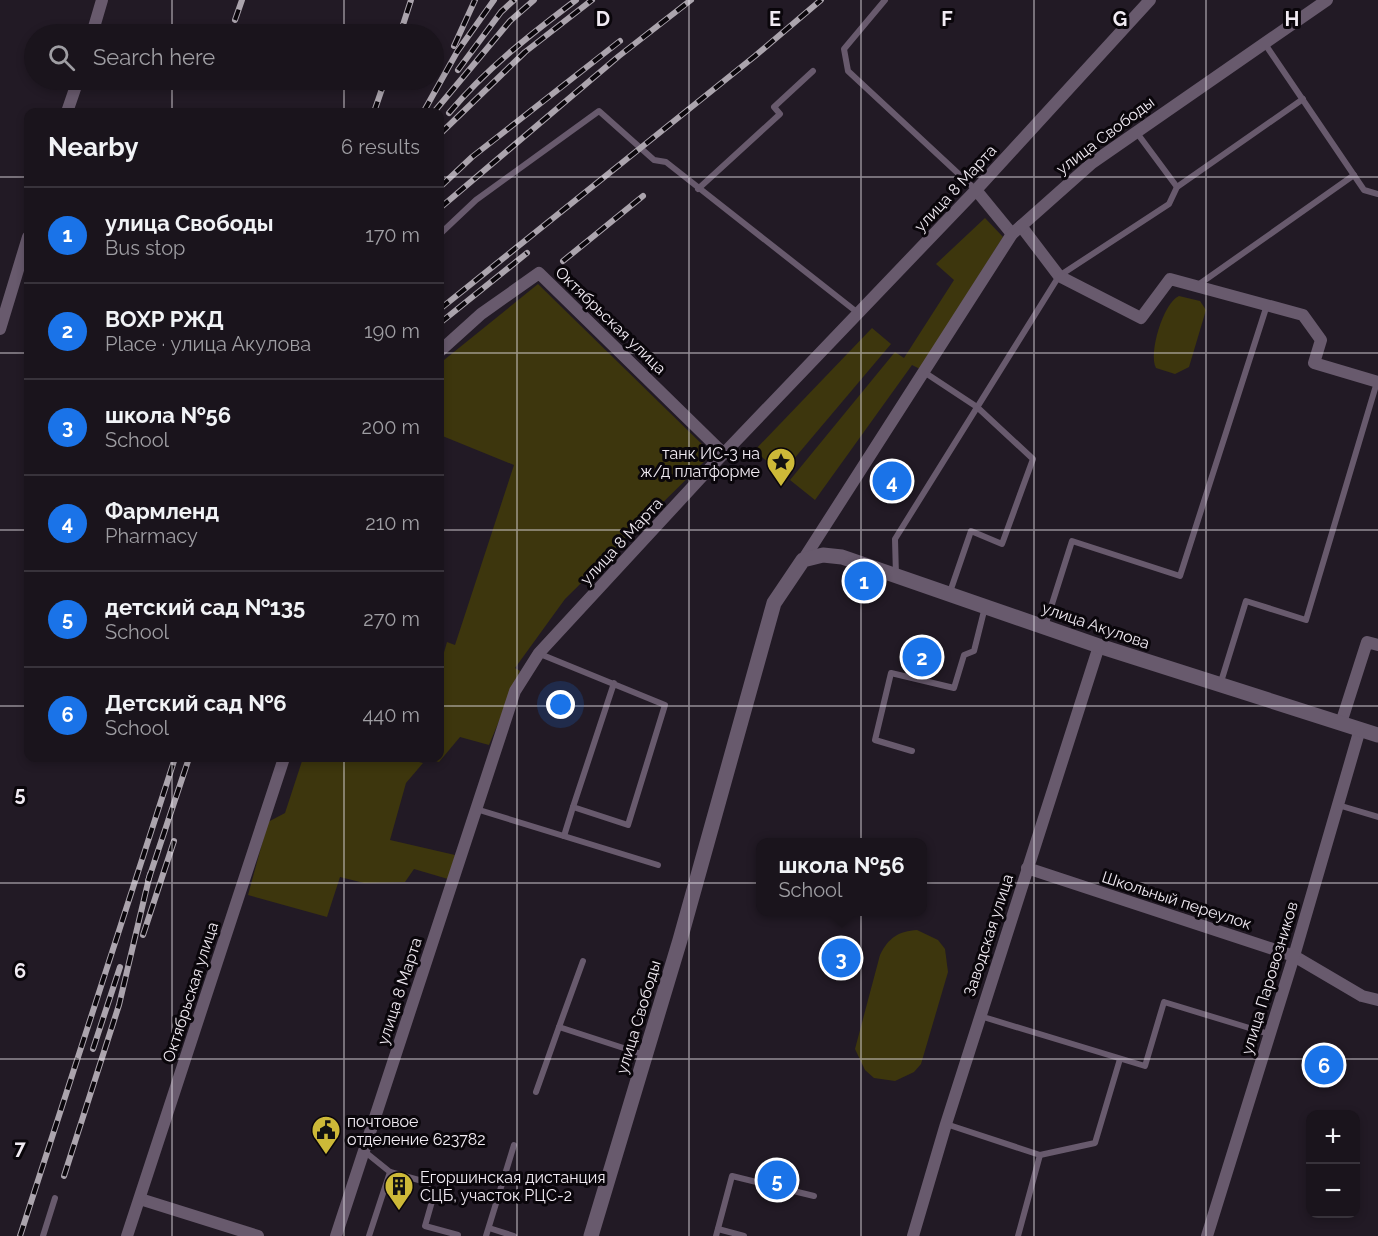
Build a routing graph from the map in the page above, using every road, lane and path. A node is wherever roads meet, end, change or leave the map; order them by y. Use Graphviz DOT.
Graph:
graph roads {
  1 [pos="102,0"];
  2 [pos="885,0"];
  3 [pos="1150,0"];
  4 [pos="1327,0"];
  5 [pos="95,24"];
  6 [pos="1265,44"];
  7 [pos="813,71"];
  8 [pos="75,90"];
  9 [pos="1302,99"];
  10 [pos="68,108"];
  11 [pos="1137,132"];
  12 [pos="1354,175"];
  13 [pos="1177,187"];
  14 [pos="698,189"];
  15 [pos="976,190"];
  16 [pos="1378,194"];
  17 [pos="444,230"];
  18 [pos="1016,230"];
  19 [pos="24,250"];
  20 [pos="1059,276"];
  21 [pos="1197,286"];
  22 [pos="1267,305"];
  23 [pos="858,314"];
  24 [pos="0,329"];
  25 [pos="444,347"];
  26 [pos="923,372"];
  27 [pos="1378,382"];
  28 [pos="977,407"];
  29 [pos="724,454"];
  30 [pos="803,560"];
  31 [pos="896,576"];
  32 [pos="949,594"];
  33 [pos="985,606"];
  34 [pos="1045,626"];
  35 [pos="1378,645"];
  36 [pos="1099,646"];
  37 [pos="539,653"];
  38 [pos="614,683"];
  39 [pos="1220,685"];
  40 [pos="1341,723"];
  41 [pos="1360,729"];
  42 [pos="1378,735"];
  43 [pos="912,752"];
  44 [pos="283,762"];
  45 [pos="1337,804"];
  46 [pos="573,807"];
  47 [pos="476,809"];
  48 [pos="1378,817"];
  49 [pos="564,836"];
  50 [pos="658,865"];
  51 [pos="1027,868"];
  52 [pos="1294,956"];
  53 [pos="584,961"];
  54 [pos="1378,1000"];
  55 [pos="980,1016"];
  56 [pos="559,1027"];
  57 [pos="1270,1034"];
  58 [pos="645,1055"];
  59 [pos="1120,1059"];
  60 [pos="536,1092"];
  61 [pos="946,1124"];
  62 [pos="514,1144"];
  63 [pos="364,1150"];
  64 [pos="1040,1155"];
  65 [pos="390,1172"];
  66 [pos="814,1196"];
  67 [pos="55,1198"];
  68 [pos="140,1199"];
  69 [pos="489,1228"];
  70 [pos="717,1233"];
  71 [pos="458,1235"];
  72 [pos="43,1236"];
  73 [pos="128,1236"];
  74 [pos="258,1236"];
  75 [pos="336,1236"];
  76 [pos="369,1236"];
  77 [pos="486,1236"];
  78 [pos="514,1236"];
  79 [pos="591,1236"];
  80 [pos="744,1236"];
  81 [pos="913,1236"];
  82 [pos="1018,1236"];
  83 [pos="1207,1236"];
  1 -- 5 [label="street"];
  2 -- 15 [label="lane"];
  3 -- 15 [label="street, улица 8 Марта"];
  4 -- 6 [label="street, улица Свободы"];
  6 -- 9 [label="lane"];
  6 -- 11 [label="street, улица Свободы"];
  7 -- 14 [label="lane"];
  8 -- 10 [label="street"];
  9 -- 12 [label="lane"];
  9 -- 13 [label="lane"];
  11 -- 13 [label="lane"];
  11 -- 18 [label="street, улица Свободы"];
  12 -- 16 [label="lane"];
  12 -- 21 [label="lane"];
  13 -- 20 [label="lane"];
  14 -- 17 [label="lane"];
  14 -- 23 [label="lane"];
  15 -- 18 [label="street"];
  15 -- 23 [label="street, улица 8 Марта"];
  18 -- 20 [label="street"];
  18 -- 26 [label="street, улица Свободы"];
  19 -- 24 [label="street"];
  20 -- 21 [label="street"];
  20 -- 28 [label="lane"];
  21 -- 22 [label="street"];
  22 -- 27 [label="street"];
  22 -- 34 [label="lane"];
  23 -- 29 [label="street, улица 8 Марта"];
  25 -- 29 [label="street, Октябрьская улица"];
  26 -- 28 [label="lane"];
  26 -- 30 [label="street, улица Свободы"];
  27 -- 39 [label="lane"];
  28 -- 31 [label="lane"];
  28 -- 32 [label="lane"];
  29 -- 37 [label="street, улица 8 Марта"];
  30 -- 31 [label="street, улица Акулова"];
  30 -- 58 [label="street, улица Свободы"];
  31 -- 32 [label="street, улица Акулова"];
  32 -- 33 [label="street, улица Акулова"];
  33 -- 34 [label="street, улица Акулова"];
  33 -- 43 [label="lane"];
  34 -- 36 [label="street, улица Акулова"];
  35 -- 40 [label="street"];
  36 -- 39 [label="street, улица Акулова"];
  36 -- 51 [label="street, Заводская улица"];
  37 -- 38 [label="lane"];
  37 -- 47 [label="street, улица 8 Марта"];
  38 -- 46 [label="lane"];
  38 -- 46 [label="lane"];
  39 -- 40 [label="street, улица Акулова"];
  40 -- 41 [label="street, улица Акулова"];
  41 -- 42 [label="street, улица Акулова"];
  41 -- 45 [label="street, улица Паровозников"];
  44 -- 68 [label="street, Октябрьская улица"];
  45 -- 48 [label="lane"];
  45 -- 52 [label="street, улица Паровозников"];
  46 -- 49 [label="lane"];
  47 -- 49 [label="lane"];
  47 -- 63 [label="street, улица 8 Марта"];
  49 -- 50 [label="lane"];
  51 -- 52 [label="street, Школьный переулок"];
  51 -- 55 [label="street, Заводская улица"];
  52 -- 54 [label="street, Школьный переулок"];
  52 -- 57 [label="street, улица Паровозников"];
  53 -- 56 [label="lane"];
  55 -- 59 [label="lane"];
  55 -- 61 [label="street, Заводская улица"];
  56 -- 58 [label="lane"];
  56 -- 60 [label="lane"];
  57 -- 59 [label="lane"];
  57 -- 83 [label="street, улица Паровозников"];
  58 -- 79 [label="street, улица Свободы"];
  59 -- 64 [label="lane"];
  61 -- 64 [label="lane"];
  61 -- 81 [label="street, Заводская улица"];
  62 -- 69 [label="lane"];
  63 -- 65 [label="lane"];
  63 -- 75 [label="street, улица 8 Марта"];
  64 -- 82 [label="lane"];
  65 -- 71 [label="lane"];
  65 -- 76 [label="lane"];
  66 -- 70 [label="lane"];
  67 -- 72 [label="lane"];
  68 -- 73 [label="street, Октябрьская улица"];
  68 -- 74 [label="street"];
  69 -- 77 [label="lane"];
  69 -- 78 [label="lane"];
  70 -- 80 [label="lane"];
}
